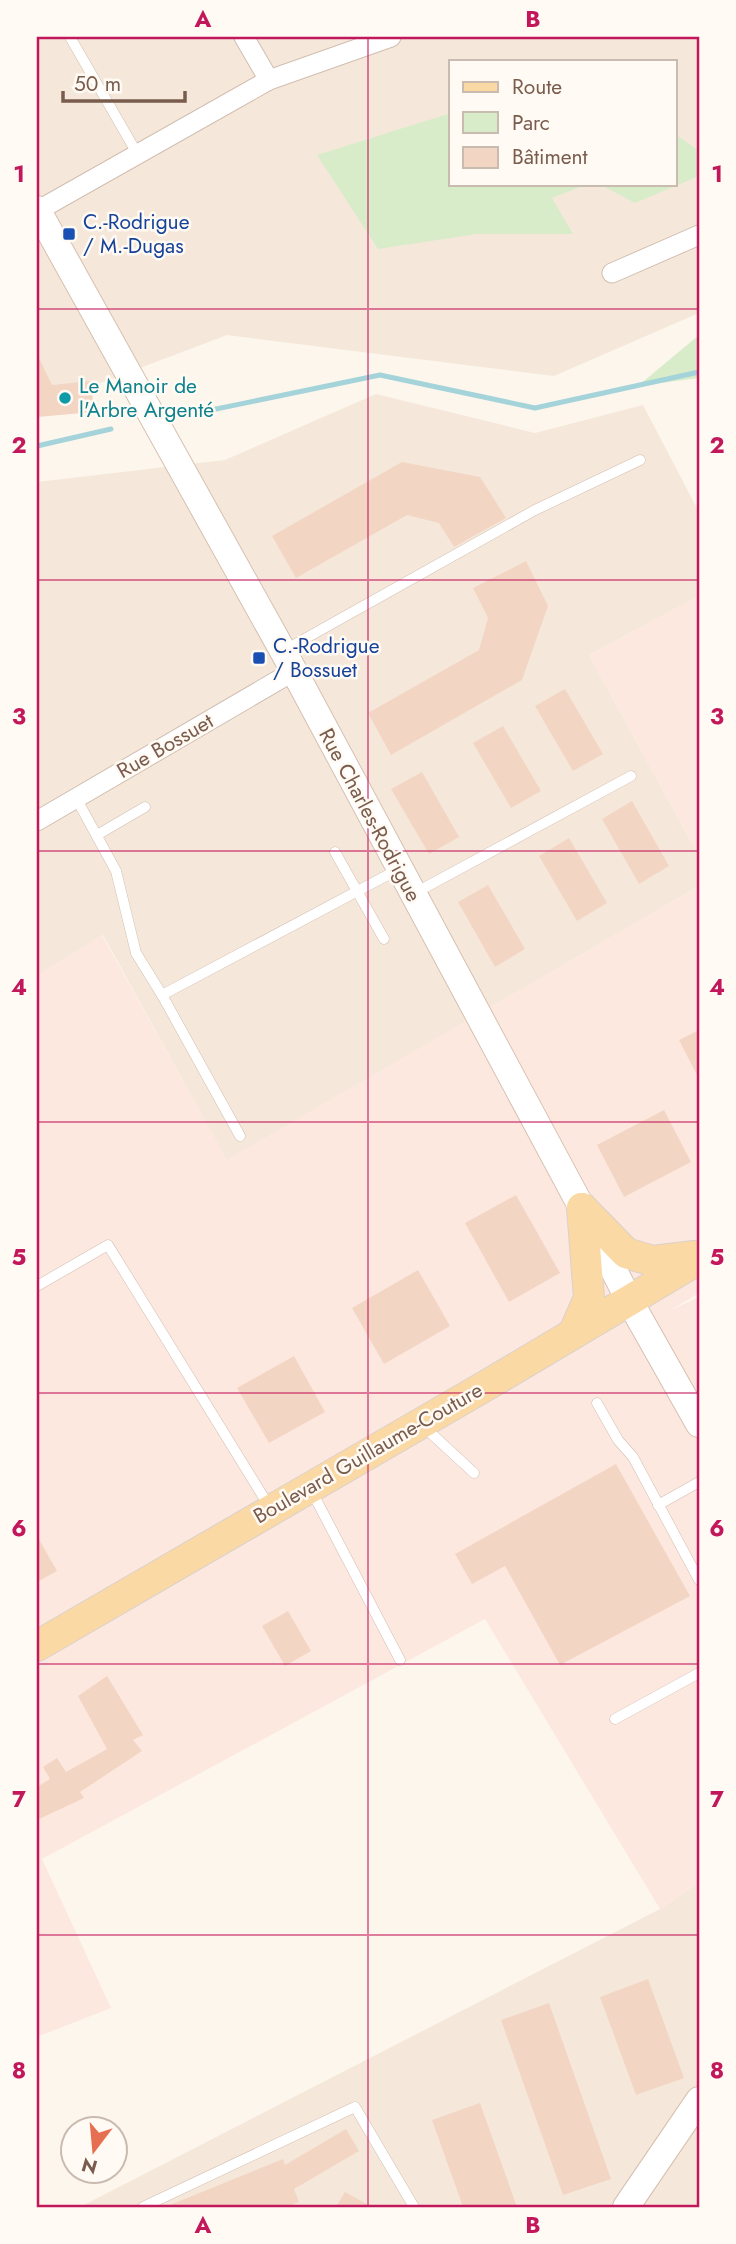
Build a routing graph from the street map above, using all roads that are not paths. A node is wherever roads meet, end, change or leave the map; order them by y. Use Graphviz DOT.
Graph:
graph roads {
  1 [pos="70,37"];
  2 [pos="244,37"];
  3 [pos="391,37"];
  4 [pos="269,80"];
  5 [pos="138,155"];
  6 [pos="37,211"];
  7 [pos="699,235"];
  8 [pos="612,273"];
  9 [pos="640,460"];
  10 [pos="288,661"];
  11 [pos="631,776"];
  12 [pos="76,798"];
  13 [pos="145,807"];
  14 [pos="37,821"];
  15 [pos="97,835"];
  16 [pos="335,852"];
  17 [pos="399,869"];
  18 [pos="357,892"];
  19 [pos="412,894"];
  20 [pos="384,939"];
  21 [pos="162,995"];
  22 [pos="240,1136"];
  23 [pos="582,1208"];
  24 [pos="699,1257"];
  25 [pos="37,1286"];
  26 [pos="629,1300"];
  27 [pos="574,1332"];
  28 [pos="597,1403"];
  29 [pos="419,1422"];
  30 [pos="699,1424"];
  31 [pos="474,1474"];
  32 [pos="699,1482"];
  33 [pos="309,1488"];
  34 [pos="658,1505"];
  35 [pos="271,1509"];
  36 [pos="699,1580"];
  37 [pos="37,1646"];
  38 [pos="400,1660"];
  39 [pos="699,1673"];
  40 [pos="615,1719"];
  41 [pos="699,2100"];
  42 [pos="143,2207"];
  43 [pos="414,2207"];
  44 [pos="626,2207"];
  1 -- 5 [label="lane"];
  2 -- 4 [label="street"];
  3 -- 4 [label="street"];
  4 -- 5 [label="street"];
  5 -- 6 [label="street"];
  6 -- 10 [label="street, Rue Charles-Rodrigue"];
  7 -- 8 [label="street"];
  9 -- 10 [label="lane"];
  10 -- 12 [label="street, Rue Bossuet"];
  10 -- 17 [label="street, Rue Charles-Rodrigue"];
  11 -- 19 [label="lane"];
  12 -- 14 [label="street, Rue Bossuet"];
  12 -- 15 [label="lane"];
  13 -- 15 [label="lane"];
  15 -- 21 [label="lane"];
  16 -- 18 [label="lane"];
  17 -- 18 [label="lane"];
  17 -- 19 [label="street, Rue Charles-Rodrigue"];
  18 -- 20 [label="lane"];
  18 -- 21 [label="lane"];
  19 -- 23 [label="street, Rue Charles-Rodrigue"];
  21 -- 22 [label="lane"];
  23 -- 24 [label="main road"];
  23 -- 26 [label="street, Rue Charles-Rodrigue"];
  23 -- 27 [label="main road"];
  24 -- 26 [label="main road, Boulevard Guillaume-Couture"];
  25 -- 35 [label="lane"];
  26 -- 27 [label="main road, Boulevard Guillaume-Couture"];
  26 -- 30 [label="street, Rue Charles-Rodrigue"];
  27 -- 29 [label="main road, Boulevard Guillaume-Couture"];
  28 -- 34 [label="lane"];
  29 -- 31 [label="lane"];
  29 -- 33 [label="main road, Boulevard Guillaume-Couture"];
  32 -- 34 [label="lane"];
  33 -- 35 [label="main road, Boulevard Guillaume-Couture"];
  33 -- 38 [label="lane"];
  34 -- 36 [label="lane"];
  35 -- 37 [label="main road, Boulevard Guillaume-Couture"];
  39 -- 40 [label="lane"];
  41 -- 44 [label="street"];
  42 -- 43 [label="lane"];
}
